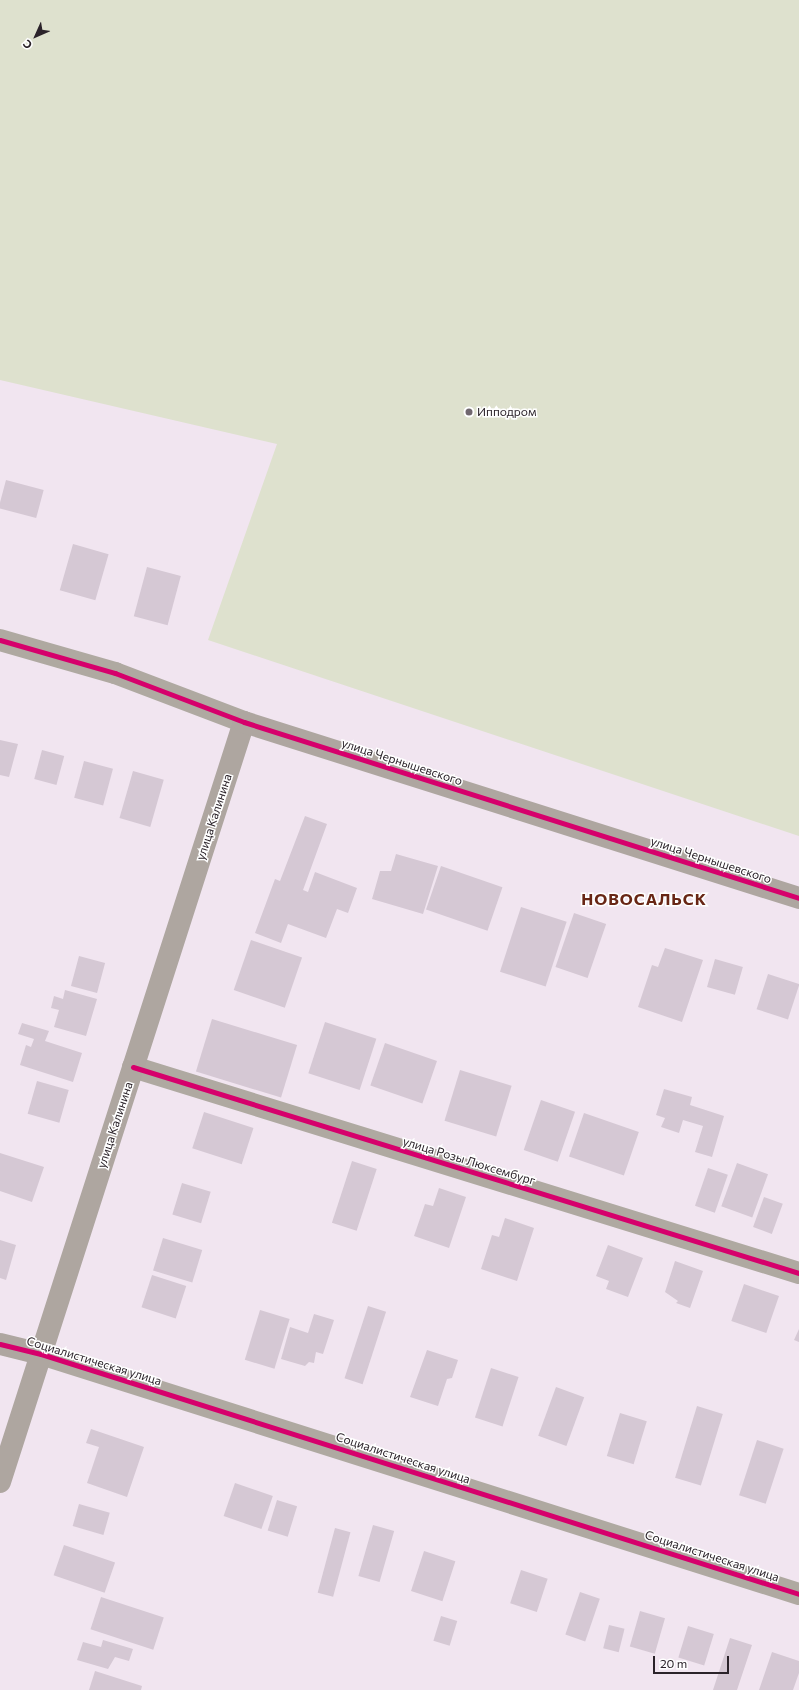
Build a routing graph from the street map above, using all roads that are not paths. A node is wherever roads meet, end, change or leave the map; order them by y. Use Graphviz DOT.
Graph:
graph roads {
  1 [pos="0,640"];
  2 [pos="244,722"];
  3 [pos="799,898"];
  4 [pos="133,1067"];
  5 [pos="799,1273"];
  6 [pos="0,1344"];
  7 [pos="41,1354"];
  8 [pos="0,1482"];
  9 [pos="799,1594"];
  1 -- 2 [label="street, улица Чернышевского"];
  2 -- 3 [label="main road, улица Чернышевского"];
  2 -- 4 [label="main road, улица Калинина"];
  4 -- 5 [label="street, улица Розы Люксембург"];
  4 -- 7 [label="main road, улица Калинина"];
  6 -- 7 [label="main road, Социалистическая улица"];
  7 -- 8 [label="main road, улица Калинина"];
  7 -- 9 [label="street, Социалистическая улица"];
}
